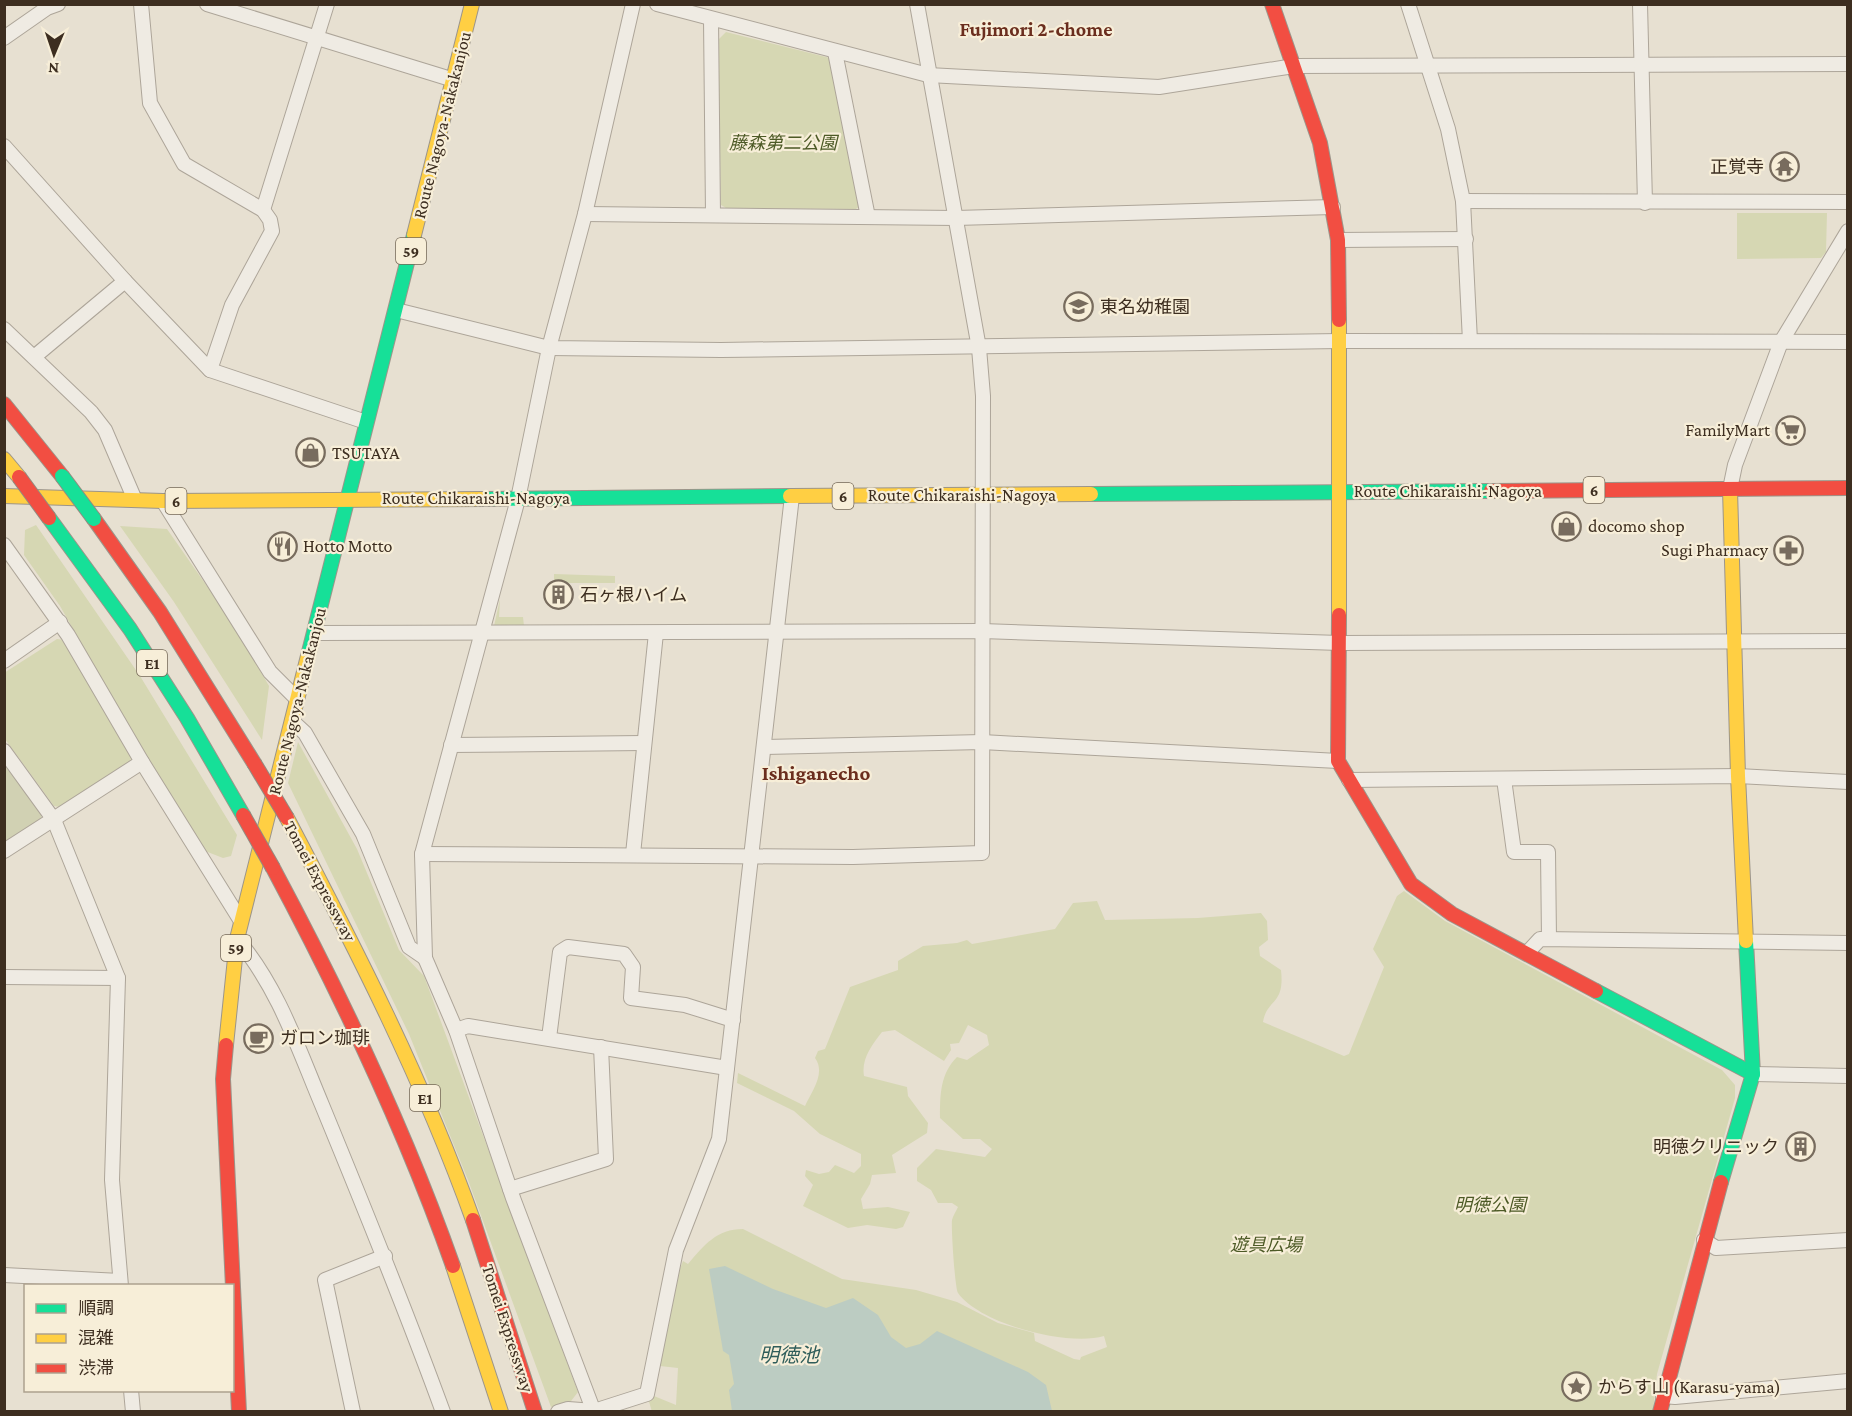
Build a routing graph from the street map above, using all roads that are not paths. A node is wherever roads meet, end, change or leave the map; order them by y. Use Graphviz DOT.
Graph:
graph roads {
  1 [pos="58,4"];
  2 [pos="141,4"];
  3 [pos="207,4"];
  4 [pos="327,4"];
  5 [pos="472,4"];
  6 [pos="633,4"];
  7 [pos="657,4"];
  8 [pos="917,4"];
  9 [pos="1272,4"];
  10 [pos="1408,4"];
  11 [pos="1640,4"];
  12 [pos="711,19"];
  13 [pos="4,38"];
  14 [pos="316,38"];
  15 [pos="836,52"];
  16 [pos="1640,64"];
  17 [pos="1848,64"];
  18 [pos="1294,66"];
  19 [pos="1428,66"];
  20 [pos="928,75"];
  21 [pos="454,80"];
  22 [pos="4,146"];
  23 [pos="1463,201"];
  24 [pos="1848,202"];
  25 [pos="1645,203"];
  26 [pos="1333,207"];
  27 [pos="263,210"];
  28 [pos="585,214"];
  29 [pos="713,215"];
  30 [pos="868,217"];
  31 [pos="956,218"];
  32 [pos="1848,231"];
  33 [pos="1466,239"];
  34 [pos="1338,240"];
  35 [pos="125,281"];
  36 [pos="396,310"];
  37 [pos="4,329"];
  38 [pos="1340,341"];
  39 [pos="1470,341"];
  40 [pos="1780,342"];
  41 [pos="1848,342"];
  42 [pos="549,348"];
  43 [pos="979,348"];
  44 [pos="34,357"];
  45 [pos="210,370"];
  46 [pos="4,404"];
  47 [pos="366,422"];
  48 [pos="4,459"];
  49 [pos="1848,488"];
  50 [pos="1730,489"];
  51 [pos="1340,492"];
  52 [pos="983,494"];
  53 [pos="4,496"];
  54 [pos="792,496"];
  55 [pos="347,498"];
  56 [pos="518,498"];
  57 [pos="135,500"];
  58 [pos="163,501"];
  59 [pos="4,545"];
  60 [pos="60,622"];
  61 [pos="777,631"];
  62 [pos="982,631"];
  63 [pos="481,632"];
  64 [pos="315,633"];
  65 [pos="656,633"];
  66 [pos="1848,641"];
  67 [pos="1733,642"];
  68 [pos="1340,643"];
  69 [pos="4,661"];
  70 [pos="297,699"];
  71 [pos="292,721"];
  72 [pos="982,742"];
  73 [pos="643,743"];
  74 [pos="451,746"];
  75 [pos="765,747"];
  76 [pos="4,751"];
  77 [pos="1338,761"];
  78 [pos="142,762"];
  79 [pos="1738,776"];
  80 [pos="1504,779"];
  81 [pos="1349,780"];
  82 [pos="1848,782"];
  83 [pos="54,820"];
  84 [pos="4,851"];
  85 [pos="422,854"];
  86 [pos="633,854"];
  87 [pos="752,857"];
  88 [pos="241,921"];
  89 [pos="237,939"];
  90 [pos="1549,939"];
  91 [pos="1848,943"];
  92 [pos="1745,944"];
  93 [pos="1527,953"];
  94 [pos="425,958"];
  95 [pos="4,976"];
  96 [pos="118,978"];
  97 [pos="733,1020"];
  98 [pos="456,1030"];
  99 [pos="549,1038"];
  100 [pos="601,1047"];
  101 [pos="727,1068"];
  102 [pos="1753,1074"];
  103 [pos="1848,1076"];
  104 [pos="510,1189"];
  105 [pos="1704,1240"];
  106 [pos="1848,1240"];
  107 [pos="385,1256"];
  108 [pos="4,1275"];
  109 [pos="121,1283"];
  110 [pos="233,1284"];
  111 [pos="234,1308"];
  112 [pos="1848,1381"];
  113 [pos="131,1392"];
  114 [pos="1664,1396"];
  115 [pos="500,1406"];
  116 [pos="594,1411"];
  117 [pos="133,1412"];
  118 [pos="239,1412"];
  119 [pos="353,1412"];
  120 [pos="443,1412"];
  121 [pos="535,1412"];
  122 [pos="558,1412"];
  123 [pos="1660,1412"];
  1 -- 13 [label="street"];
  2 -- 27 [label="street"];
  3 -- 14 [label="street"];
  4 -- 14 [label="street"];
  5 -- 21 [label="main road, Route Nagoya-Nakakanjou / 59"];
  6 -- 28 [label="street"];
  7 -- 12 [label="street"];
  8 -- 20 [label="street"];
  9 -- 18 [label="main road"];
  10 -- 19 [label="street"];
  11 -- 16 [label="street"];
  12 -- 15 [label="street"];
  12 -- 29 [label="street"];
  14 -- 21 [label="street"];
  14 -- 27 [label="street"];
  15 -- 20 [label="street"];
  15 -- 30 [label="street"];
  16 -- 17 [label="street"];
  16 -- 19 [label="street"];
  16 -- 25 [label="street"];
  18 -- 19 [label="street"];
  18 -- 20 [label="street"];
  18 -- 26 [label="main road"];
  19 -- 23 [label="street"];
  20 -- 31 [label="street"];
  21 -- 36 [label="main road, Route Nagoya-Nakakanjou / 59"];
  22 -- 35 [label="street"];
  23 -- 25 [label="street"];
  23 -- 33 [label="street"];
  24 -- 25 [label="street"];
  26 -- 31 [label="street"];
  26 -- 34 [label="main road"];
  27 -- 45 [label="street"];
  28 -- 29 [label="street"];
  28 -- 42 [label="street"];
  29 -- 30 [label="street"];
  30 -- 31 [label="street"];
  31 -- 43 [label="street"];
  32 -- 40 [label="street"];
  33 -- 34 [label="street"];
  33 -- 39 [label="street"];
  34 -- 38 [label="main road"];
  35 -- 44 [label="street"];
  35 -- 45 [label="street"];
  36 -- 42 [label="street"];
  36 -- 47 [label="main road, Route Nagoya-Nakakanjou / 59"];
  37 -- 44 [label="street"];
  38 -- 39 [label="street"];
  38 -- 43 [label="street"];
  38 -- 51 [label="main road"];
  39 -- 40 [label="street"];
  40 -- 41 [label="street"];
  40 -- 50 [label="street"];
  42 -- 43 [label="street"];
  42 -- 56 [label="street"];
  43 -- 52 [label="street"];
  44 -- 57 [label="street"];
  45 -- 47 [label="street"];
  46 -- 121 [label="main road, Tomei Expressway / E1, bridge"];
  47 -- 55 [label="main road, Route Nagoya-Nakakanjou / 59"];
  48 -- 115 [label="main road, Tomei Expressway / E1, bridge"];
  49 -- 50 [label="main road, Route Chikaraishi-Nagoya / 6"];
  50 -- 51 [label="main road, Route Chikaraishi-Nagoya / 6"];
  50 -- 67 [label="main road"];
  51 -- 52 [label="main road, Route Chikaraishi-Nagoya / 6"];
  51 -- 68 [label="main road"];
  52 -- 54 [label="main road, Route Chikaraishi-Nagoya / 6"];
  52 -- 62 [label="street"];
  53 -- 57 [label="main road, Route Chikaraishi-Nagoya / 6"];
  54 -- 56 [label="main road, Route Chikaraishi-Nagoya / 6"];
  54 -- 61 [label="street"];
  55 -- 56 [label="main road, Route Chikaraishi-Nagoya / 6"];
  55 -- 58 [label="main road, Route Chikaraishi-Nagoya / 6"];
  55 -- 64 [label="main road, Route Nagoya-Nakakanjou / 59"];
  56 -- 63 [label="street"];
  57 -- 58 [label="main road, Route Chikaraishi-Nagoya / 6"];
  58 -- 70 [label="street"];
  59 -- 60 [label="street"];
  60 -- 69 [label="street"];
  60 -- 78 [label="street"];
  61 -- 62 [label="street"];
  61 -- 65 [label="street"];
  61 -- 75 [label="street"];
  62 -- 68 [label="street"];
  62 -- 72 [label="street"];
  63 -- 64 [label="street"];
  63 -- 65 [label="street"];
  63 -- 74 [label="street"];
  64 -- 70 [label="main road, Route Nagoya-Nakakanjou / 59"];
  65 -- 73 [label="street"];
  66 -- 67 [label="street"];
  67 -- 68 [label="street"];
  67 -- 79 [label="main road"];
  68 -- 77 [label="main road"];
  70 -- 71 [label="main road, Route Nagoya-Nakakanjou / 59"];
  71 -- 88 [label="main road, Route Nagoya-Nakakanjou / 59"];
  71 -- 94 [label="street"];
  72 -- 75 [label="street"];
  72 -- 77 [label="street"];
  72 -- 87 [label="street"];
  73 -- 74 [label="street"];
  73 -- 86 [label="street"];
  74 -- 85 [label="street"];
  75 -- 87 [label="street"];
  76 -- 83 [label="street"];
  77 -- 81 [label="main road"];
  78 -- 83 [label="street"];
  78 -- 88 [label="street"];
  79 -- 80 [label="street"];
  79 -- 82 [label="street"];
  79 -- 92 [label="main road"];
  80 -- 81 [label="street"];
  80 -- 90 [label="street"];
  81 -- 93 [label="main road"];
  83 -- 84 [label="street"];
  83 -- 96 [label="street"];
  85 -- 86 [label="street"];
  85 -- 94 [label="street"];
  86 -- 87 [label="street"];
  87 -- 97 [label="street"];
  88 -- 89 [label="main road, Route Nagoya-Nakakanjou / 59"];
  89 -- 107 [label="street"];
  89 -- 110 [label="main road, Route Nagoya-Nakakanjou / 59"];
  90 -- 92 [label="street"];
  90 -- 93 [label="street"];
  91 -- 92 [label="street"];
  92 -- 102 [label="main road"];
  93 -- 102 [label="main road"];
  94 -- 98 [label="street"];
  95 -- 96 [label="street"];
  96 -- 109 [label="street"];
  97 -- 99 [label="street"];
  97 -- 101 [label="street"];
  98 -- 99 [label="street"];
  98 -- 104 [label="street"];
  99 -- 100 [label="street"];
  100 -- 101 [label="street"];
  100 -- 104 [label="street"];
  101 -- 116 [label="street"];
  102 -- 103 [label="street"];
  102 -- 105 [label="main road"];
  104 -- 116 [label="street"];
  105 -- 106 [label="street"];
  105 -- 114 [label="main road"];
  107 -- 119 [label="street"];
  107 -- 120 [label="street"];
  108 -- 109 [label="street"];
  111 -- 118 [label="main road, Route Nagoya-Nakakanjou / 59"];
  112 -- 114 [label="street"];
  113 -- 117 [label="street"];
  114 -- 123 [label="main road"];
  116 -- 122 [label="street"];
}
